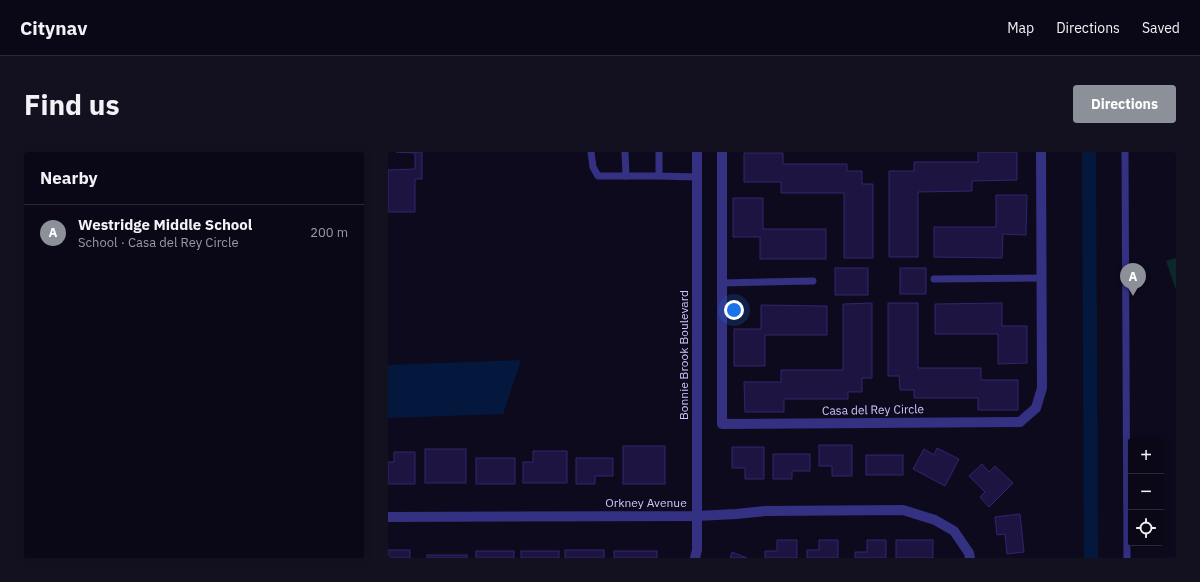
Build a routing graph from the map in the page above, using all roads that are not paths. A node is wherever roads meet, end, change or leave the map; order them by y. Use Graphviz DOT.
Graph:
graph roads {
  1 [pos="591,152"];
  2 [pos="625,152"];
  3 [pos="659,152"];
  4 [pos="697,152"];
  5 [pos="722,152"];
  6 [pos="1041,152"];
  7 [pos="1125,152"];
  8 [pos="626,176"];
  9 [pos="659,176"];
  10 [pos="697,177"];
  11 [pos="1042,278"];
  12 [pos="934,279"];
  13 [pos="813,281"];
  14 [pos="722,283"];
  15 [pos="697,516"];
  16 [pos="388,517"];
  17 [pos="695,558"];
  18 [pos="970,558"];
  19 [pos="1127,558"];
  1 -- 8 [label="lane"];
  2 -- 8 [label="lane"];
  3 -- 9 [label="lane"];
  4 -- 10 [label="street, Bonnie Brook Boulevard"];
  5 -- 14 [label="street, Casa del Rey Circle"];
  6 -- 11 [label="street, Casa del Rey Circle"];
  7 -- 19 [label="lane"];
  8 -- 9 [label="lane"];
  9 -- 10 [label="lane"];
  10 -- 15 [label="street, Bonnie Brook Boulevard"];
  11 -- 12 [label="lane"];
  11 -- 14 [label="street, Casa del Rey Circle"];
  13 -- 14 [label="lane"];
  15 -- 16 [label="street, Orkney Avenue"];
  15 -- 17 [label="street, Bonnie Brook Boulevard"];
  15 -- 18 [label="street, Orkney Avenue"];
}
